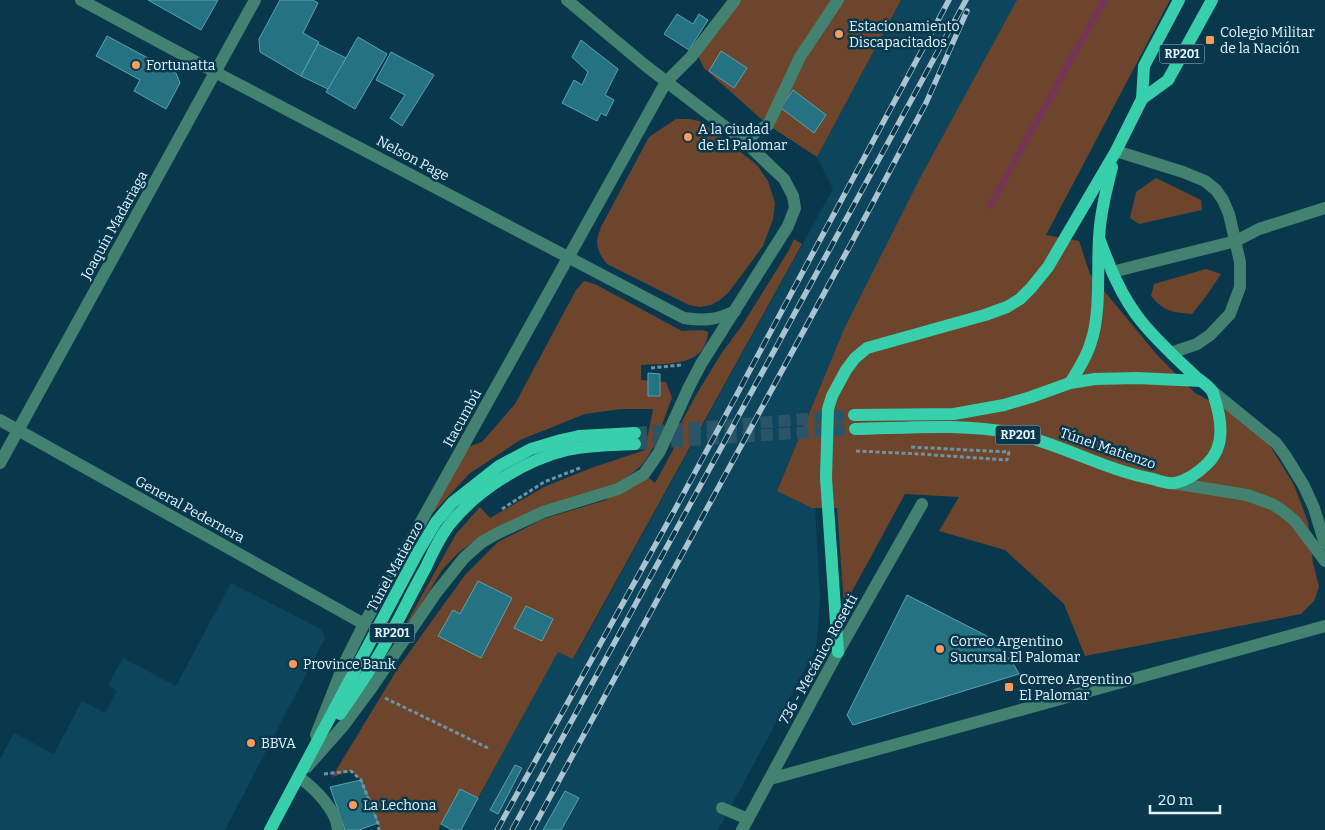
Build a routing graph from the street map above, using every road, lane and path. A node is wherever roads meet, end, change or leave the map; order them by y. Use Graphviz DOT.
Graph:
graph roads {
  1 [pos="81,0"];
  2 [pos="255,0"];
  3 [pos="567,0"];
  4 [pos="735,0"];
  5 [pos="831,0"];
  6 [pos="838,0"];
  7 [pos="1179,0"];
  8 [pos="1212,0"];
  9 [pos="829,15"];
  10 [pos="215,72"];
  11 [pos="666,82"];
  12 [pos="1142,99"];
  13 [pos="745,142"];
  14 [pos="1116,151"];
  15 [pos="1325,208"];
  16 [pos="1099,238"];
  17 [pos="1236,241"];
  18 [pos="569,257"];
  19 [pos="1112,272"];
  20 [pos="735,311"];
  21 [pos="1172,353"];
  22 [pos="702,364"];
  23 [pos="651,368"];
  24 [pos="1201,381"];
  25 [pos="1070,383"];
  26 [pos="1212,391"];
  27 [pos="854,415"];
  28 [pos="0,420"];
  29 [pos="855,429"];
  30 [pos="19,430"];
  31 [pos="635,438"];
  32 [pos="907,447"];
  33 [pos="856,451"];
  34 [pos="0,464"];
  35 [pos="1174,483"];
  36 [pos="922,504"];
  37 [pos="1325,544"];
  38 [pos="1325,561"];
  39 [pos="364,624"];
  40 [pos="1325,626"];
  41 [pos="838,652"];
  42 [pos="370,690"];
  43 [pos="488,748"];
  44 [pos="299,777"];
  45 [pos="770,779"];
  46 [pos="722,808"];
  47 [pos="745,825"];
  48 [pos="270,830"];
  49 [pos="338,830"];
  50 [pos="378,830"];
  1 -- 10 [label="street, Nelson Page"];
  2 -- 10 [label="street, Joaquín Madariaga"];
  3 -- 11 [label="street, Itacumbú"];
  4 -- 11 [label="street, Itacumbú"];
  5 -- 9 [label="street"];
  6 -- 9 [label="street"];
  7 -- 12 [label="main road, RP201"];
  8 -- 12 [label="main road, RP201"];
  9 -- 13 [label="street"];
  10 -- 18 [label="street, Nelson Page"];
  10 -- 30 [label="street, Joaquín Madariaga"];
  11 -- 13 [label="street, Itacumbú"];
  11 -- 18 [label="street, Itacumbú"];
  12 -- 14 [label="main road, RP201"];
  13 -- 20 [label="street, Itacumbú"];
  14 -- 16 [label="main road, RP201"];
  14 -- 17 [label="street"];
  14 -- 41 [label="main road"];
  15 -- 17 [label="street"];
  16 -- 19 [label="main road, RP201"];
  16 -- 25 [label="main road, RP201"];
  17 -- 19 [label="street"];
  17 -- 21 [label="street"];
  18 -- 20 [label="street, Nelson Page"];
  18 -- 39 [label="street, Itacumbú"];
  19 -- 21 [label="main road, RP201"];
  20 -- 22 [label="street, Itacumbú"];
  21 -- 24 [label="main road, RP201"];
  22 -- 23 [label="path"];
  22 -- 42 [label="street, Itacumbú"];
  24 -- 25 [label="main road"];
  24 -- 26 [label="main road, RP201"];
  25 -- 27 [label="main road, RP201"];
  26 -- 35 [label="main road"];
  26 -- 37 [label="street"];
  28 -- 30 [label="street, General Pedernera"];
  29 -- 35 [label="main road, Túnel Matienzo / RP201"];
  30 -- 34 [label="street, Joaquín Madariaga"];
  30 -- 39 [label="street, General Pedernera"];
  31 -- 44 [label="main road, Túnel Matienzo / RP201"];
  32 -- 33 [label="path"];
  35 -- 38 [label="street"];
  36 -- 41 [label="street, 736 - Mecánico Rosetti"];
  39 -- 44 [label="street, Itacumbú"];
  40 -- 45 [label="street"];
  41 -- 45 [label="street, 736 - Mecánico Rosetti"];
  42 -- 43 [label="path"];
  42 -- 44 [label="street, Itacumbú"];
  44 -- 48 [label="main road, Itacumbú / RP201"];
  44 -- 49 [label="street"];
  44 -- 50 [label="path"];
  45 -- 47 [label="street, 736 - Mecánico Rosetti"];
  46 -- 47 [label="street"];
}
